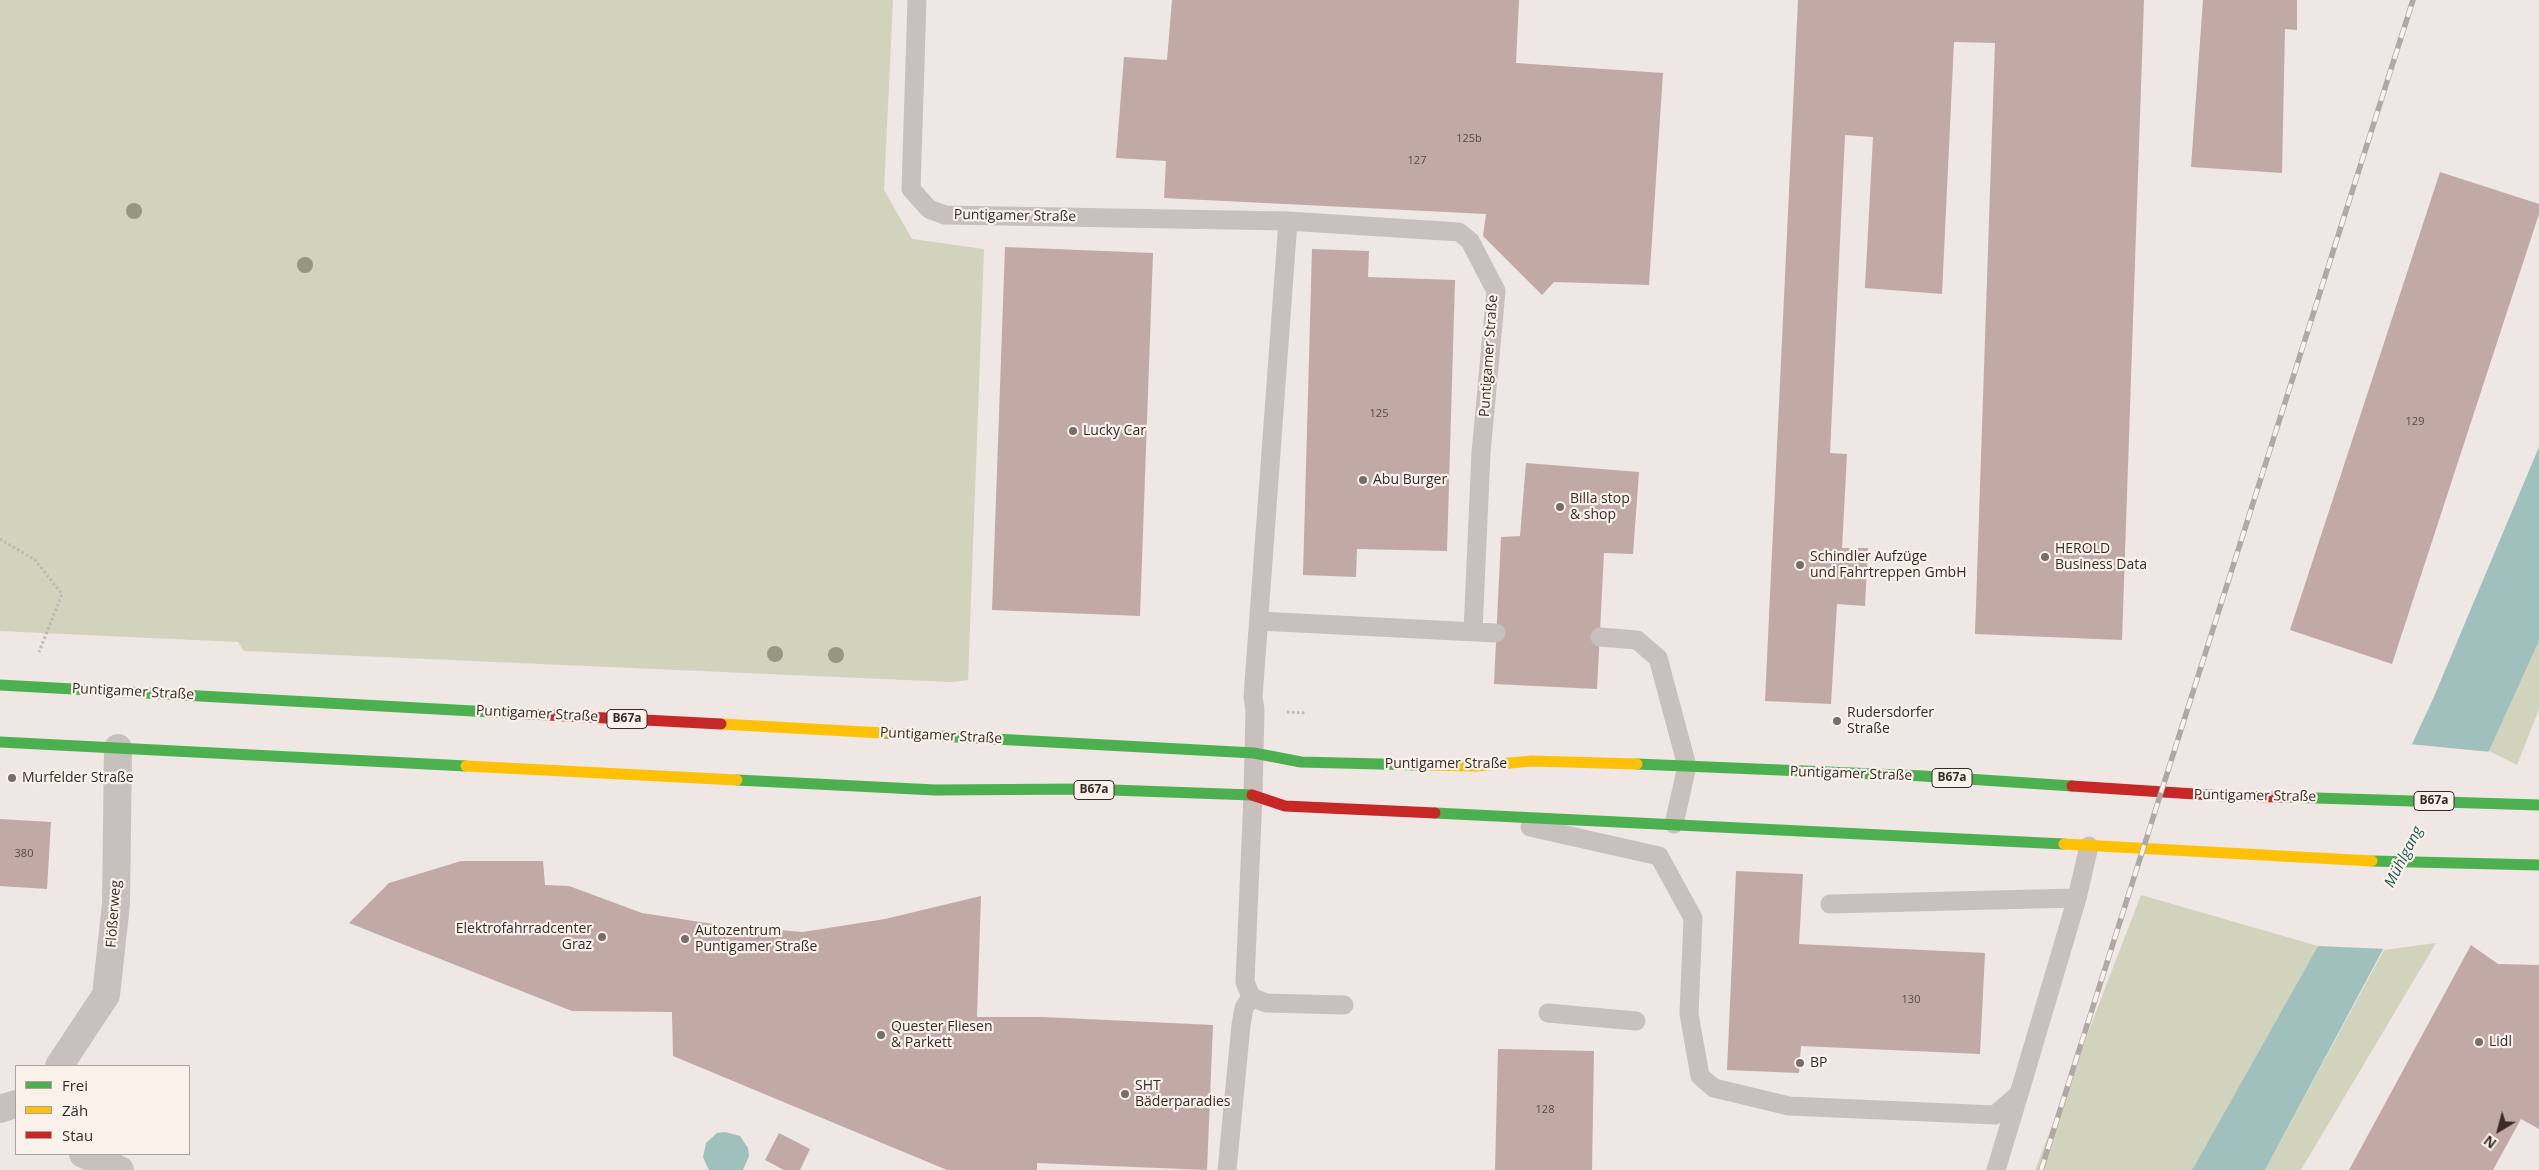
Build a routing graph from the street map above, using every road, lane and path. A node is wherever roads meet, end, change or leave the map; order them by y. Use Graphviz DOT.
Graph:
graph roads {
  1 [pos="917,0"];
  2 [pos="1288,221"];
  3 [pos="0,539"];
  4 [pos="1259,621"];
  5 [pos="1473,632"];
  6 [pos="1496,633"];
  7 [pos="1600,637"];
  8 [pos="39,652"];
  9 [pos="0,685"];
  10 [pos="0,742"];
  11 [pos="118,748"];
  12 [pos="1254,752"];
  13 [pos="1687,766"];
  14 [pos="1253,794"];
  15 [pos="2539,805"];
  16 [pos="1470,814"];
  17 [pos="1674,824"];
  18 [pos="2089,846"];
  19 [pos="2539,865"];
  20 [pos="2077,898"];
  21 [pos="1830,904"];
  22 [pos="1251,997"];
  23 [pos="1344,1005"];
  24 [pos="1548,1013"];
  25 [pos="1636,1021"];
  26 [pos="60,1065"];
  27 [pos="2019,1094"];
  28 [pos="84,1155"];
  29 [pos="120,1170"];
  30 [pos="1227,1170"];
  31 [pos="1996,1170"];
  1 -- 2 [label="lane, Puntigamer Straße"];
  2 -- 4 [label="lane"];
  2 -- 5 [label="lane, Puntigamer Straße"];
  3 -- 8 [label="path"];
  4 -- 5 [label="lane"];
  4 -- 12 [label="lane"];
  5 -- 6 [label="lane"];
  7 -- 13 [label="lane"];
  9 -- 12 [label="main road, Puntigamer Straße / B67a"];
  10 -- 11 [label="main road, B67a"];
  11 -- 14 [label="main road, B67a"];
  11 -- 26 [label="street, Flößerweg"];
  12 -- 13 [label="main road, Puntigamer Straße / B67a"];
  12 -- 14 [label="lane"];
  13 -- 15 [label="main road, Puntigamer Straße / B67a"];
  13 -- 17 [label="lane"];
  14 -- 16 [label="main road, B67a"];
  14 -- 22 [label="lane"];
  16 -- 17 [label="main road, B67a"];
  16 -- 27 [label="lane"];
  17 -- 18 [label="main road, B67a"];
  18 -- 19 [label="main road, B67a"];
  18 -- 20 [label="lane"];
  20 -- 21 [label="lane"];
  20 -- 27 [label="lane"];
  22 -- 23 [label="lane"];
  22 -- 30 [label="lane"];
  24 -- 25 [label="lane"];
  27 -- 31 [label="lane"];
  28 -- 29 [label="street"];
}
